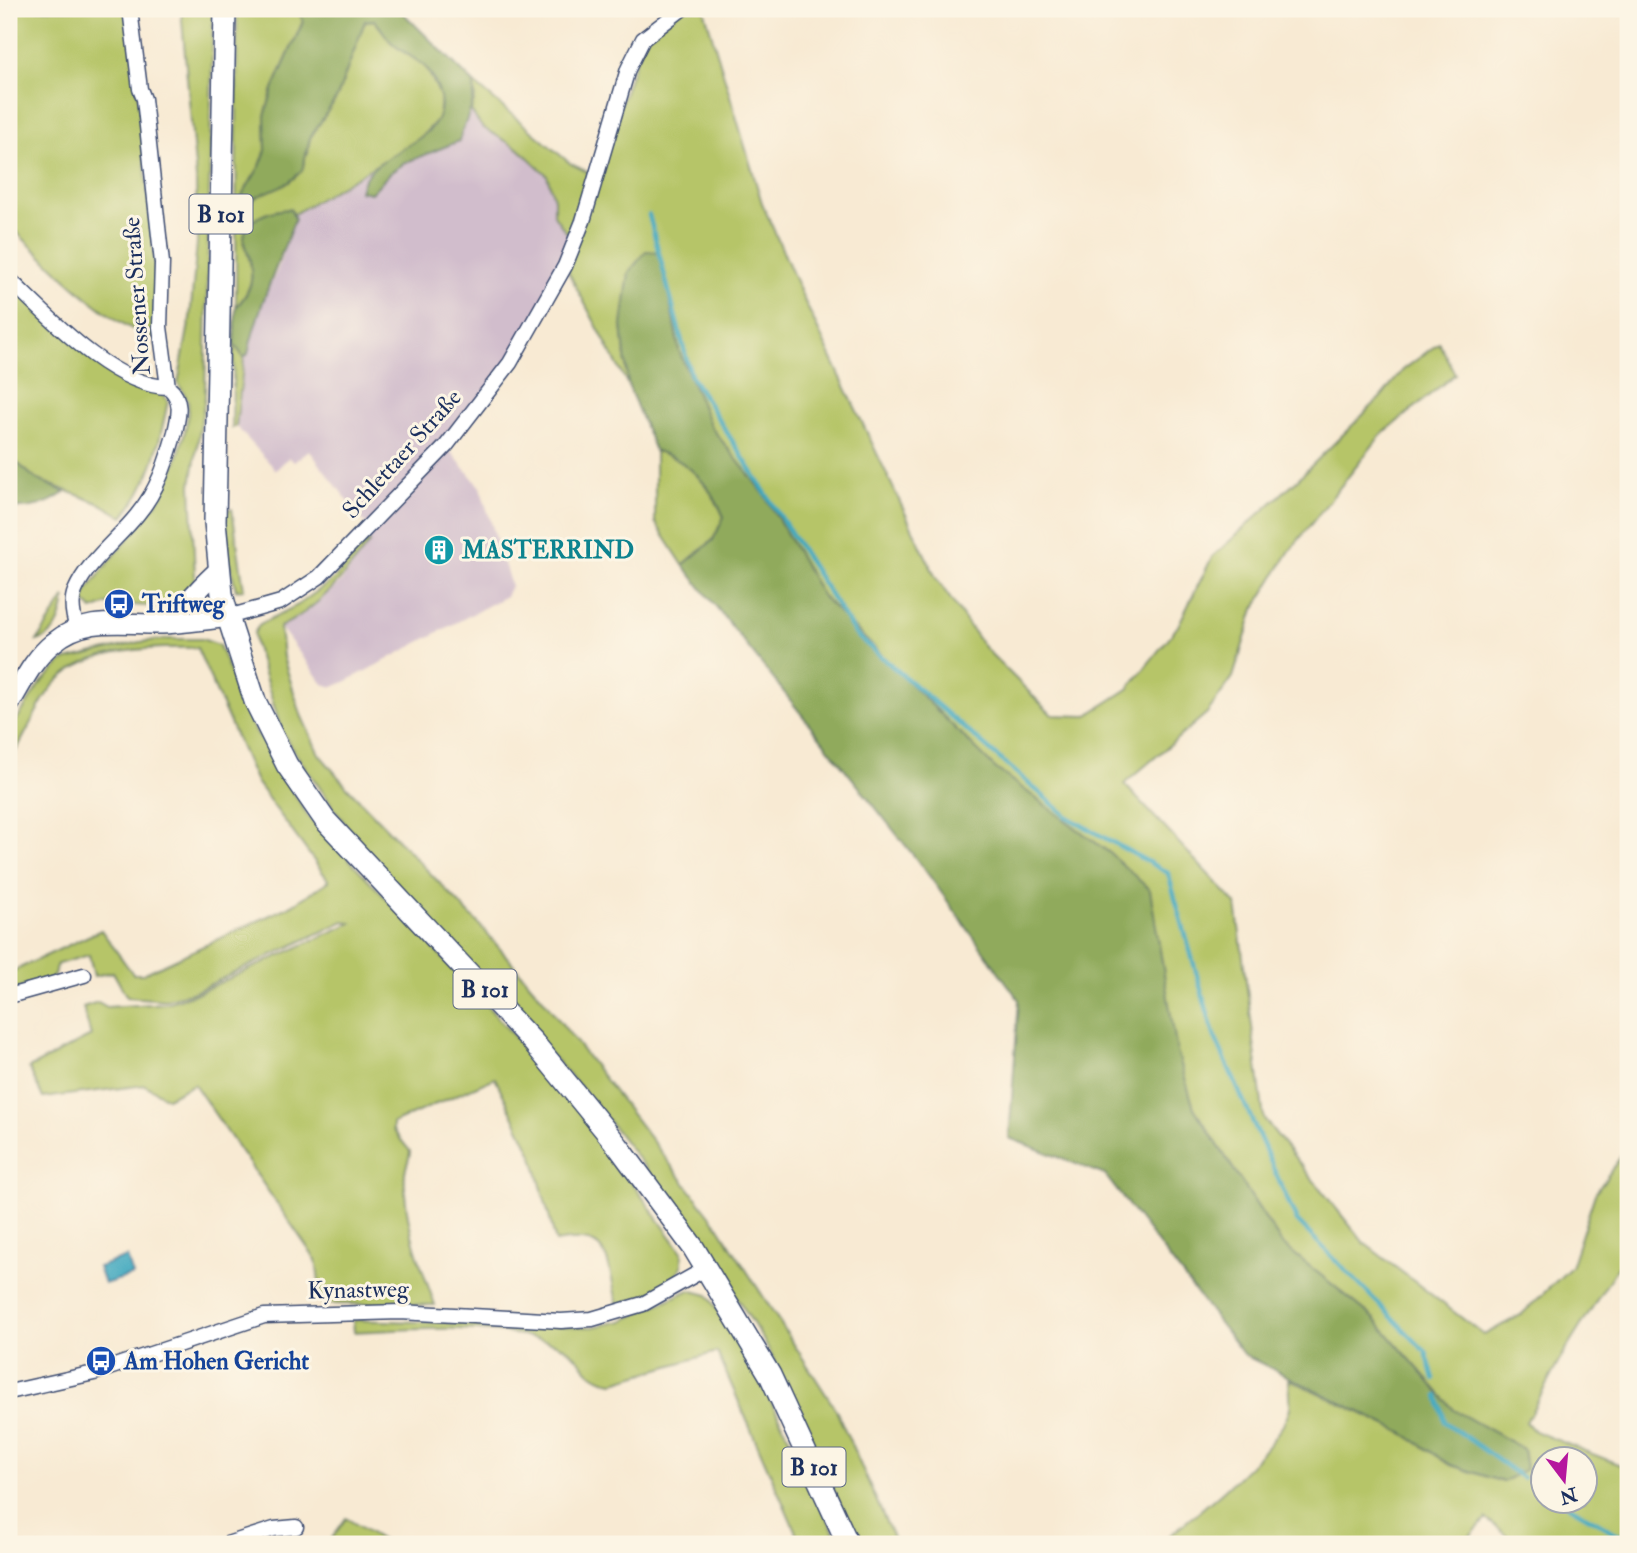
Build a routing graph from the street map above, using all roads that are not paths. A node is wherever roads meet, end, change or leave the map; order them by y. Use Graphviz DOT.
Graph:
graph roads {
  1 [pos="130,9"];
  2 [pos="225,9"];
  3 [pos="682,9"];
  4 [pos="9,279"];
  5 [pos="168,387"];
  6 [pos="219,570"];
  7 [pos="228,617"];
  8 [pos="163,624"];
  9 [pos="77,628"];
  10 [pos="9,705"];
  11 [pos="84,975"];
  12 [pos="9,996"];
  13 [pos="707,1268"];
  14 [pos="9,1392"];
  15 [pos="296,1527"];
  16 [pos="227,1544"];
  17 [pos="848,1544"];
  1 -- 5 [label="street, Nossener Straße"];
  2 -- 6 [label="main road, B 101"];
  3 -- 7 [label="street, Schlettaer Straße"];
  4 -- 5 [label="street"];
  5 -- 9 [label="street, Nossener Straße"];
  6 -- 7 [label="main road, B 101"];
  6 -- 8 [label="street"];
  7 -- 8 [label="street"];
  7 -- 13 [label="main road, B 101"];
  8 -- 9 [label="street"];
  9 -- 10 [label="street"];
  11 -- 12 [label="street"];
  13 -- 14 [label="street, Kynastweg"];
  13 -- 17 [label="main road, B 101"];
  15 -- 16 [label="street"];
}
